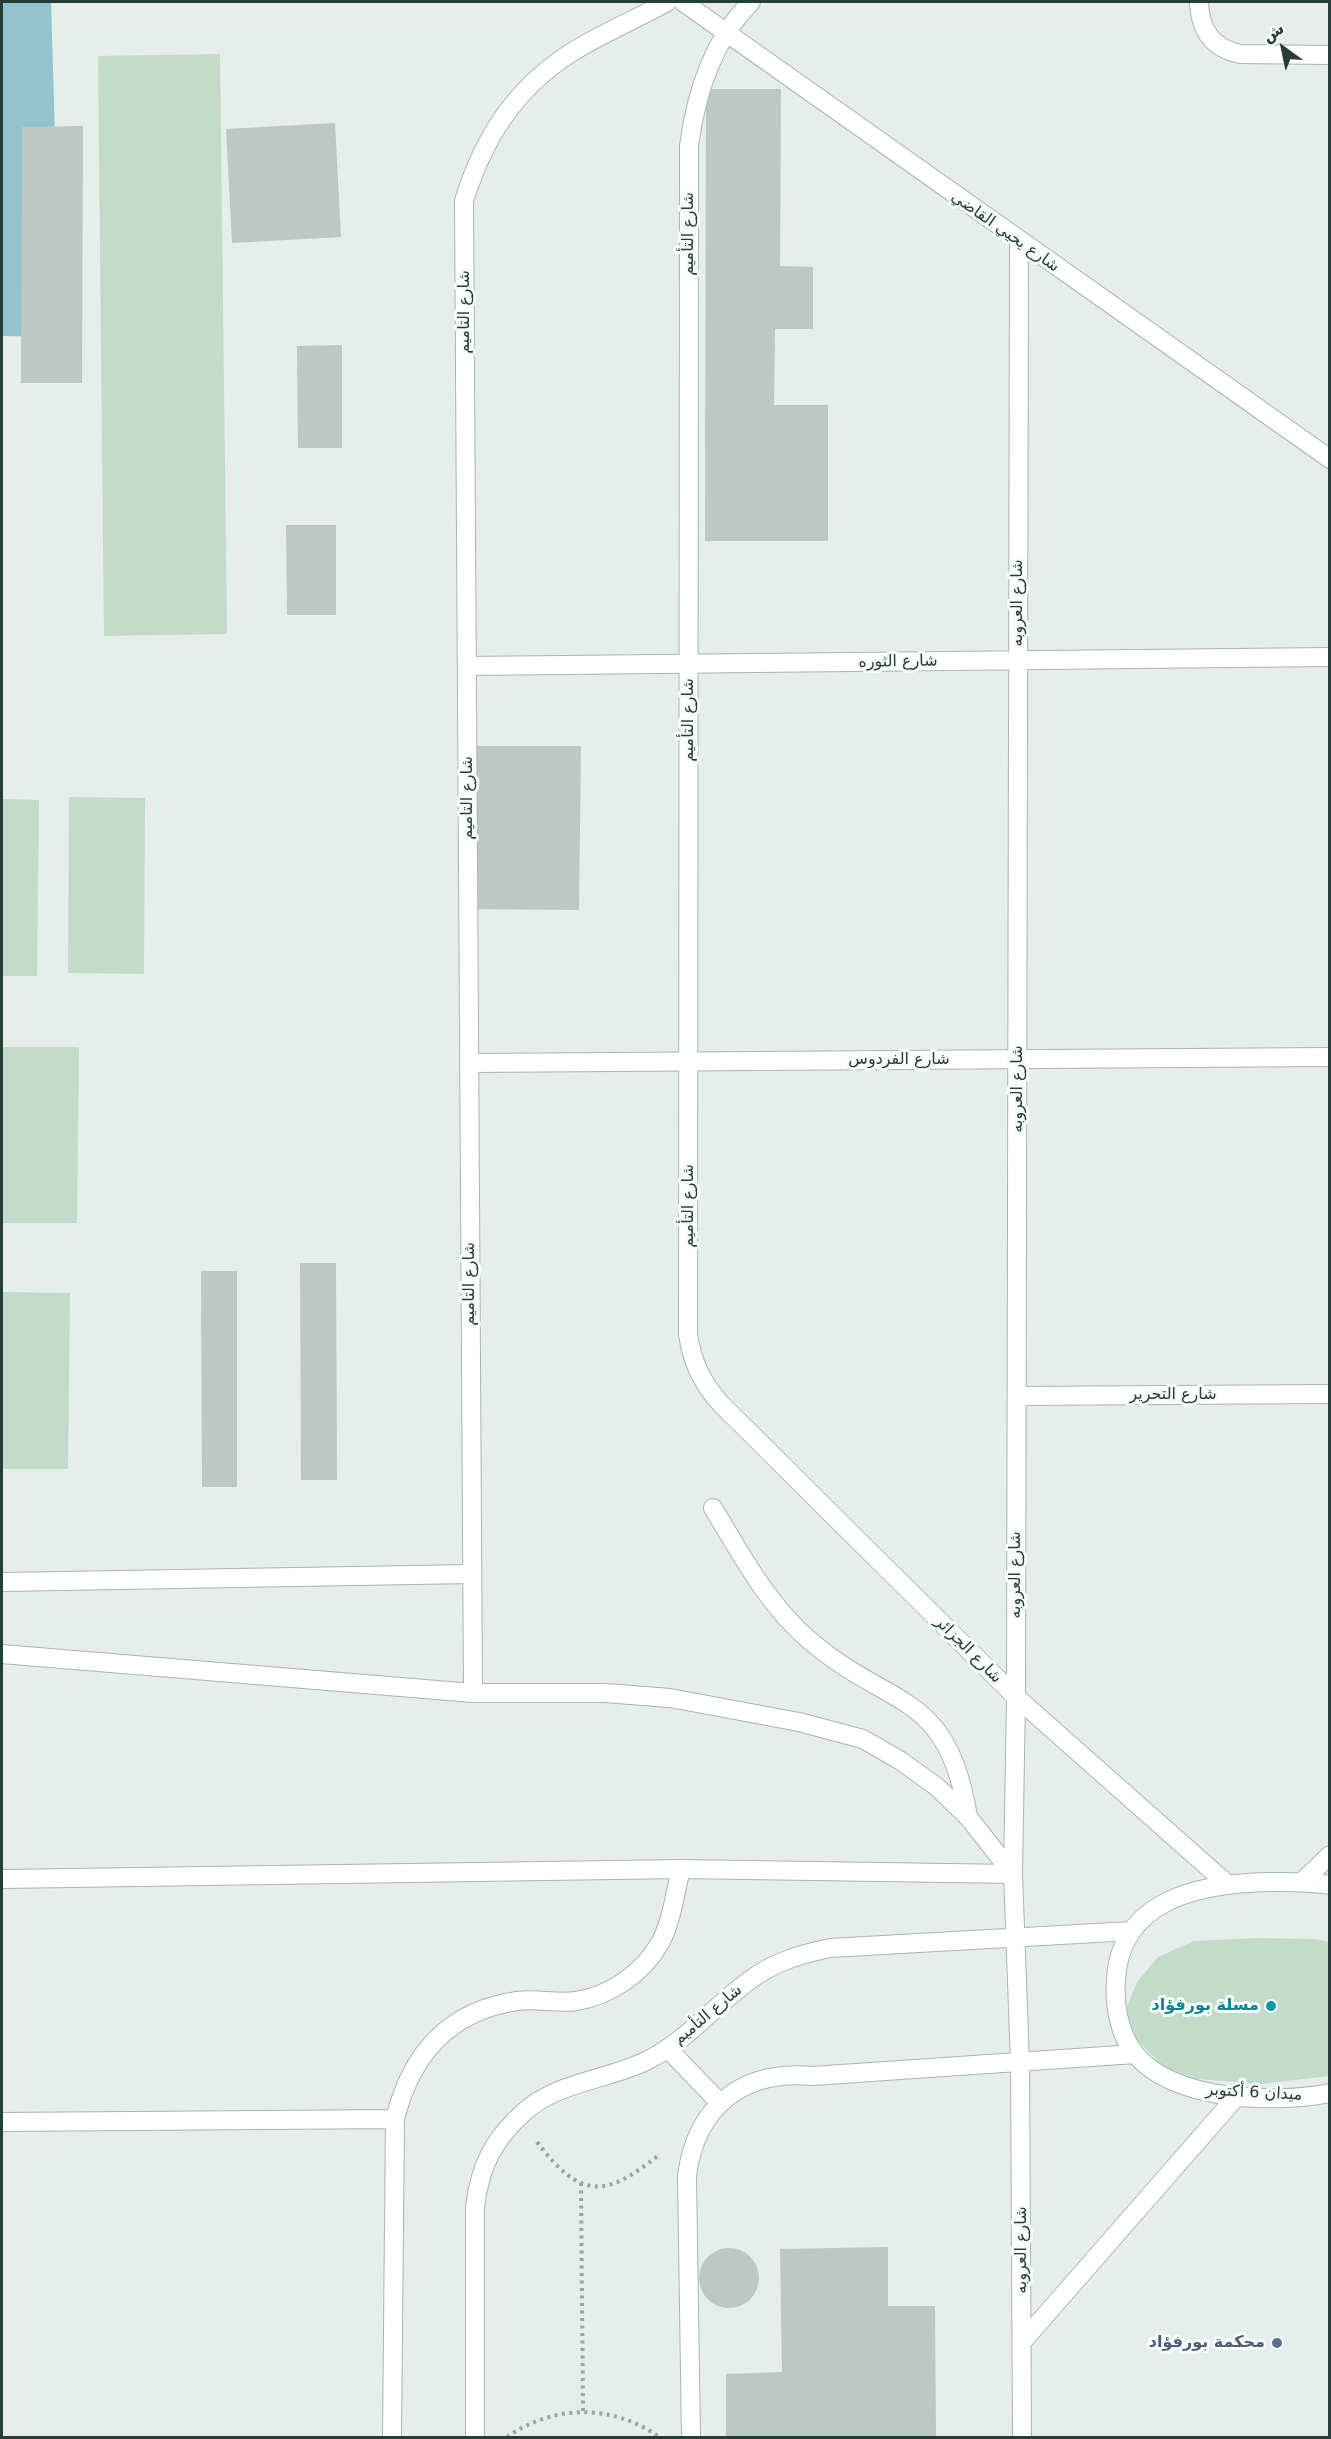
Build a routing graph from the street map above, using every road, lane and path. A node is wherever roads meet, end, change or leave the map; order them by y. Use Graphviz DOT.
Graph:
graph roads {
  1 [pos="667,2"];
  2 [pos="683,2"];
  3 [pos="751,2"];
  4 [pos="1199,2"];
  5 [pos="726,33"];
  6 [pos="1329,55"];
  7 [pos="1019,241"];
  8 [pos="1329,459"];
  9 [pos="1329,657"];
  10 [pos="1018,661"];
  11 [pos="689,665"];
  12 [pos="467,666"];
  13 [pos="1329,1057"];
  14 [pos="1018,1059"];
  15 [pos="689,1062"];
  16 [pos="469,1063"];
  17 [pos="1329,1394"];
  18 [pos="1017,1396"];
  19 [pos="721,1404"];
  20 [pos="712,1508"];
  21 [pos="472,1574"];
  22 [pos="2,1582"];
  23 [pos="2,1654"];
  24 [pos="473,1692"];
  25 [pos="1016,1697"];
  26 [pos="968,1817"];
  27 [pos="1329,1855"];
  28 [pos="681,1869"];
  29 [pos="1013,1874"];
  30 [pos="2,1879"];
  31 [pos="1303,1881"];
  32 [pos="1226,1883"];
  33 [pos="1329,1885"];
  34 [pos="1131,1931"];
  35 [pos="1014,1938"];
  36 [pos="668,2049"];
  37 [pos="1135,2054"];
  38 [pos="1020,2062"];
  39 [pos="1329,2093"];
  40 [pos="1237,2096"];
  41 [pos="720,2103"];
  42 [pos="519,2118"];
  43 [pos="395,2119"];
  44 [pos="2,2122"];
  45 [pos="664,2151"];
  46 [pos="581,2183"];
  47 [pos="1022,2342"];
  48 [pos="584,2411"];
  49 [pos="392,2438"];
  50 [pos="475,2438"];
  51 [pos="507,2438"];
  52 [pos="660,2438"];
  53 [pos="691,2438"];
  54 [pos="1022,2438"];
  1 -- 12 [label="street, شارع التاميم"];
  2 -- 5 [label="street, شارع يحيي القاضي"];
  3 -- 5 [label="street, شارع التأميم"];
  4 -- 6 [label="street"];
  5 -- 7 [label="street, شارع يحيي القاضي"];
  5 -- 11 [label="street, شارع التأميم"];
  7 -- 8 [label="street, شارع يحيي القاضي"];
  7 -- 10 [label="street, شارع العروبه"];
  9 -- 10 [label="street, شارع الثوره"];
  10 -- 11 [label="street, شارع الثوره"];
  10 -- 14 [label="street, شارع العروبه"];
  11 -- 12 [label="street, شارع الثوره"];
  11 -- 15 [label="street, شارع التأميم"];
  12 -- 16 [label="street, شارع التاميم"];
  13 -- 14 [label="street, شارع الفردوس"];
  14 -- 15 [label="street, شارع الفردوس"];
  14 -- 18 [label="street, شارع العروبه"];
  15 -- 16 [label="street, شارع الفردوس"];
  15 -- 19 [label="street, شارع التأميم"];
  16 -- 21 [label="street, شارع التاميم"];
  17 -- 18 [label="street, شارع التحرير"];
  18 -- 25 [label="street, شارع العروبه"];
  19 -- 25 [label="street, شارع الجزائر"];
  20 -- 26 [label="street"];
  21 -- 22 [label="street"];
  21 -- 24 [label="street, شارع التاميم"];
  23 -- 24 [label="street"];
  24 -- 26 [label="street"];
  25 -- 29 [label="street, شارع العروبه"];
  25 -- 32 [label="street, شارع الجزائر"];
  26 -- 29 [label="street"];
  27 -- 31 [label="street"];
  28 -- 29 [label="street"];
  28 -- 30 [label="street"];
  28 -- 43 [label="street"];
  29 -- 35 [label="street, شارع العروبه"];
  31 -- 32 [label="street, ميدان 6 أكتوبر"];
  31 -- 33 [label="street, ميدان 6 أكتوبر"];
  32 -- 34 [label="street, ميدان 6 أكتوبر"];
  34 -- 35 [label="street, شارع التأميم"];
  34 -- 37 [label="street, ميدان 6 أكتوبر"];
  35 -- 36 [label="street, شارع التأميم"];
  35 -- 38 [label="street, شارع العروبه"];
  36 -- 41 [label="street"];
  36 -- 42 [label="street, شارع التأميم"];
  37 -- 38 [label="street"];
  37 -- 40 [label="street, ميدان 6 أكتوبر"];
  38 -- 41 [label="street"];
  38 -- 47 [label="street, شارع العروبه"];
  39 -- 40 [label="street, ميدان 6 أكتوبر"];
  40 -- 47 [label="street"];
  41 -- 53 [label="street"];
  42 -- 46 [label="path"];
  42 -- 50 [label="street, شارع التأميم"];
  43 -- 44 [label="street"];
  43 -- 49 [label="street"];
  45 -- 46 [label="path"];
  46 -- 48 [label="path"];
  47 -- 54 [label="street, شارع العروبه"];
  48 -- 51 [label="path"];
  48 -- 52 [label="path"];
}
